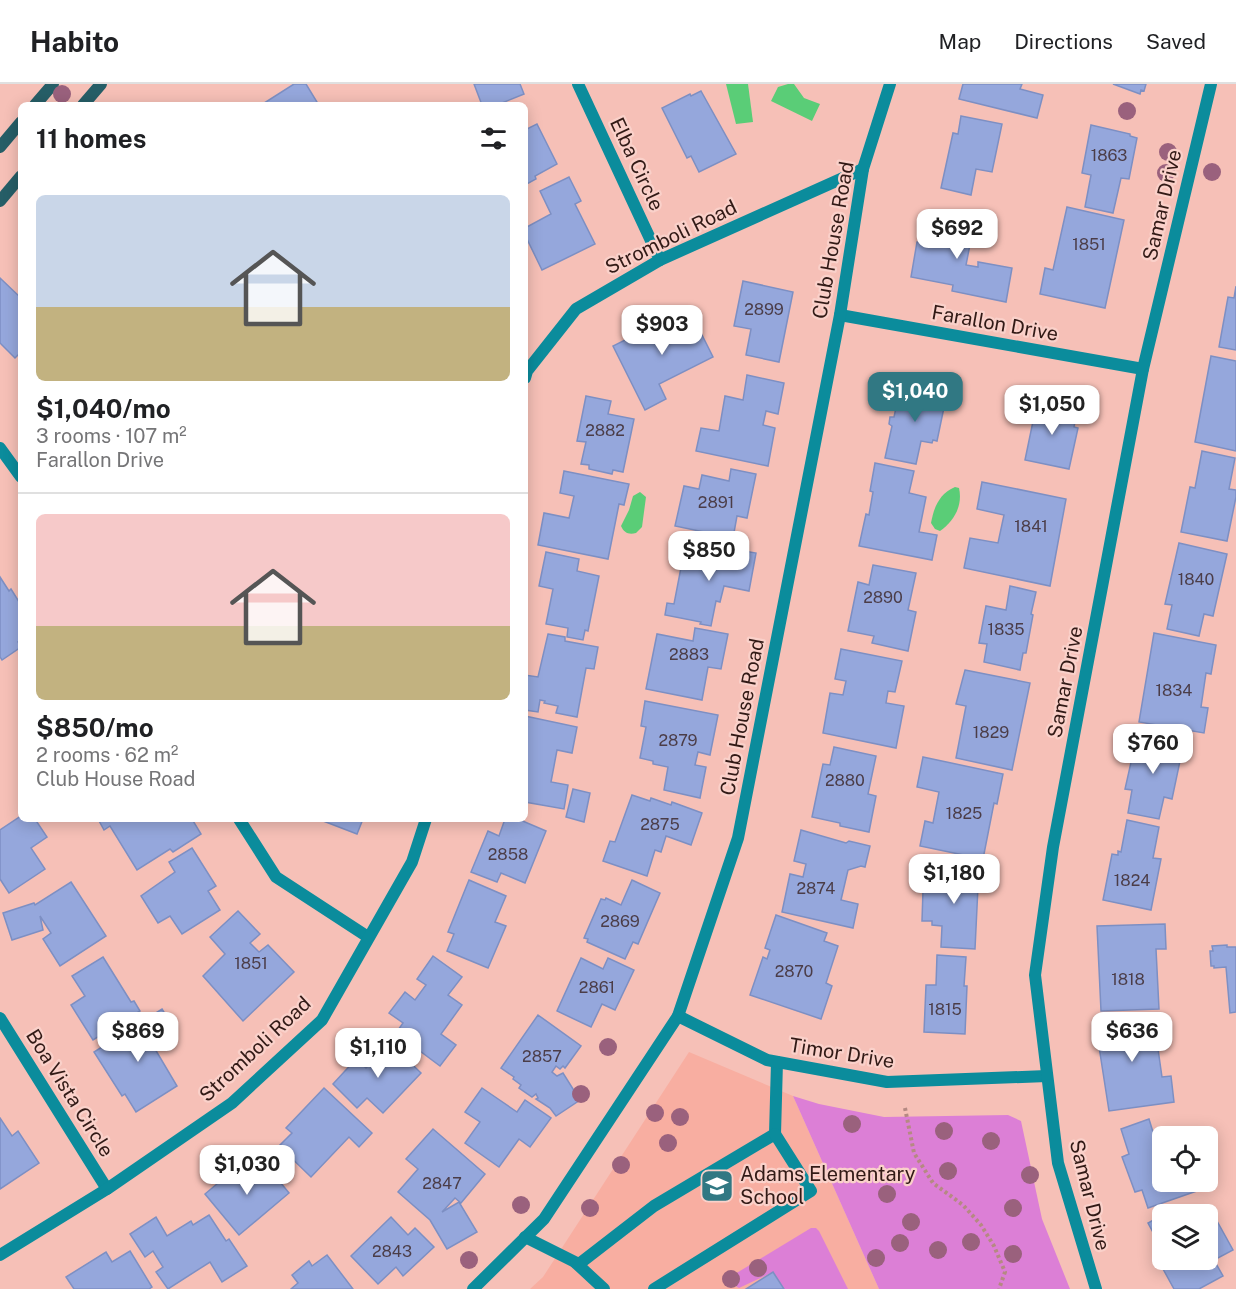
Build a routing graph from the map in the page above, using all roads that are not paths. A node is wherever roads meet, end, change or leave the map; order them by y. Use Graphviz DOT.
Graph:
graph roads {
  1 [pos="53,84"];
  2 [pos="101,84"];
  3 [pos="578,84"];
  4 [pos="890,84"];
  5 [pos="1211,84"];
  6 [pos="38,102"];
  7 [pos="86,102"];
  8 [pos="18,126"];
  9 [pos="0,147"];
  10 [pos="863,169"];
  11 [pos="18,180"];
  12 [pos="0,201"];
  13 [pos="660,260"];
  14 [pos="840,315"];
  15 [pos="1143,369"];
  16 [pos="528,370"];
  17 [pos="0,448"];
  18 [pos="18,473"];
  19 [pos="242,822"];
  20 [pos="425,822"];
  21 [pos="368,937"];
  22 [pos="678,1016"];
  23 [pos="0,1018"];
  24 [pos="777,1062"];
  25 [pos="1047,1076"];
  26 [pos="775,1134"];
  27 [pos="107,1189"];
  28 [pos="525,1237"];
  29 [pos="0,1256"];
  30 [pos="576,1263"];
  31 [pos="473,1289"];
  32 [pos="604,1289"];
  33 [pos="654,1289"];
  34 [pos="1096,1289"];
  1 -- 6 [label="street"];
  2 -- 7 [label="street"];
  3 -- 13 [label="street, Elba Circle"];
  4 -- 10 [label="street, Club House Road"];
  5 -- 15 [label="street, Samar Drive"];
  8 -- 9 [label="street"];
  10 -- 13 [label="street, Stromboli Road"];
  10 -- 14 [label="street, Club House Road"];
  11 -- 12 [label="street"];
  13 -- 16 [label="street, Stromboli Road"];
  14 -- 15 [label="street, Farallon Drive"];
  14 -- 22 [label="street, Club House Road"];
  15 -- 25 [label="street, Samar Drive"];
  17 -- 18 [label="street"];
  19 -- 21 [label="street"];
  20 -- 21 [label="street, Stromboli Road"];
  21 -- 27 [label="street, Stromboli Road"];
  22 -- 24 [label="street, Timor Drive"];
  22 -- 28 [label="street, Club House Road"];
  23 -- 27 [label="street, Boa Vista Circle"];
  24 -- 25 [label="street, Timor Drive"];
  24 -- 26 [label="street"];
  25 -- 34 [label="street, Samar Drive"];
  26 -- 30 [label="street"];
  26 -- 33 [label="street"];
  27 -- 29 [label="street, Stromboli Road"];
  28 -- 30 [label="street"];
  28 -- 31 [label="street, Club House Road"];
  30 -- 32 [label="street"];
}
